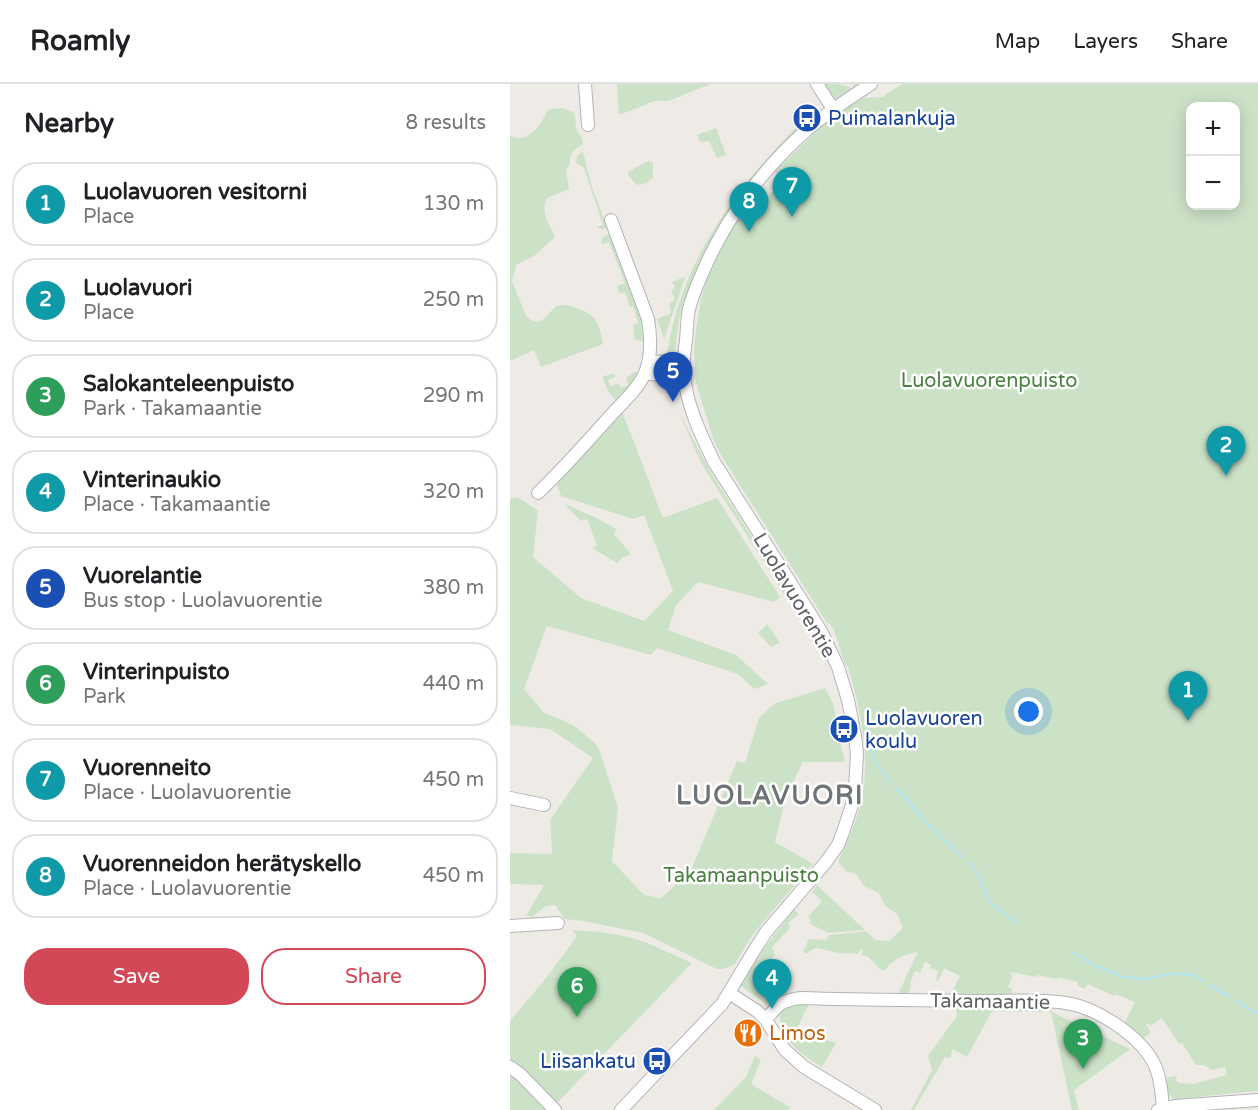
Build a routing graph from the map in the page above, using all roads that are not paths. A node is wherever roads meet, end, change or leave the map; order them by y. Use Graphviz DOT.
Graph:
graph roads {
  1 [pos="585,84"];
  2 [pos="817,84"];
  3 [pos="871,84"];
  4 [pos="833,109"];
  5 [pos="588,125"];
  6 [pos="611,220"];
  7 [pos="683,361"];
  8 [pos="647,368"];
  9 [pos="684,376"];
  10 [pos="538,493"];
  11 [pos="510,798"];
  12 [pos="544,805"];
  13 [pos="558,923"];
  14 [pos="510,926"];
  15 [pos="729,993"];
  16 [pos="766,1020"];
  17 [pos="510,1067"];
  18 [pos="1258,1100"];
  19 [pos="1160,1109"];
  20 [pos="555,1110"];
  21 [pos="621,1110"];
  22 [pos="875,1110"];
  1 -- 5 [label="street"];
  2 -- 4 [label="street"];
  3 -- 4 [label="street, Luolavuorentie"];
  4 -- 7 [label="street, Luolavuorentie"];
  6 -- 8 [label="street"];
  7 -- 8 [label="street"];
  7 -- 9 [label="street, Luolavuorentie"];
  8 -- 9 [label="street"];
  8 -- 10 [label="street"];
  9 -- 15 [label="street, Luolavuorentie"];
  11 -- 12 [label="street"];
  13 -- 14 [label="street"];
  15 -- 16 [label="street"];
  15 -- 21 [label="street, Luolavuorentie"];
  16 -- 19 [label="street, Takamaantie"];
  16 -- 22 [label="street"];
  17 -- 20 [label="street"];
  18 -- 19 [label="street"];
}
